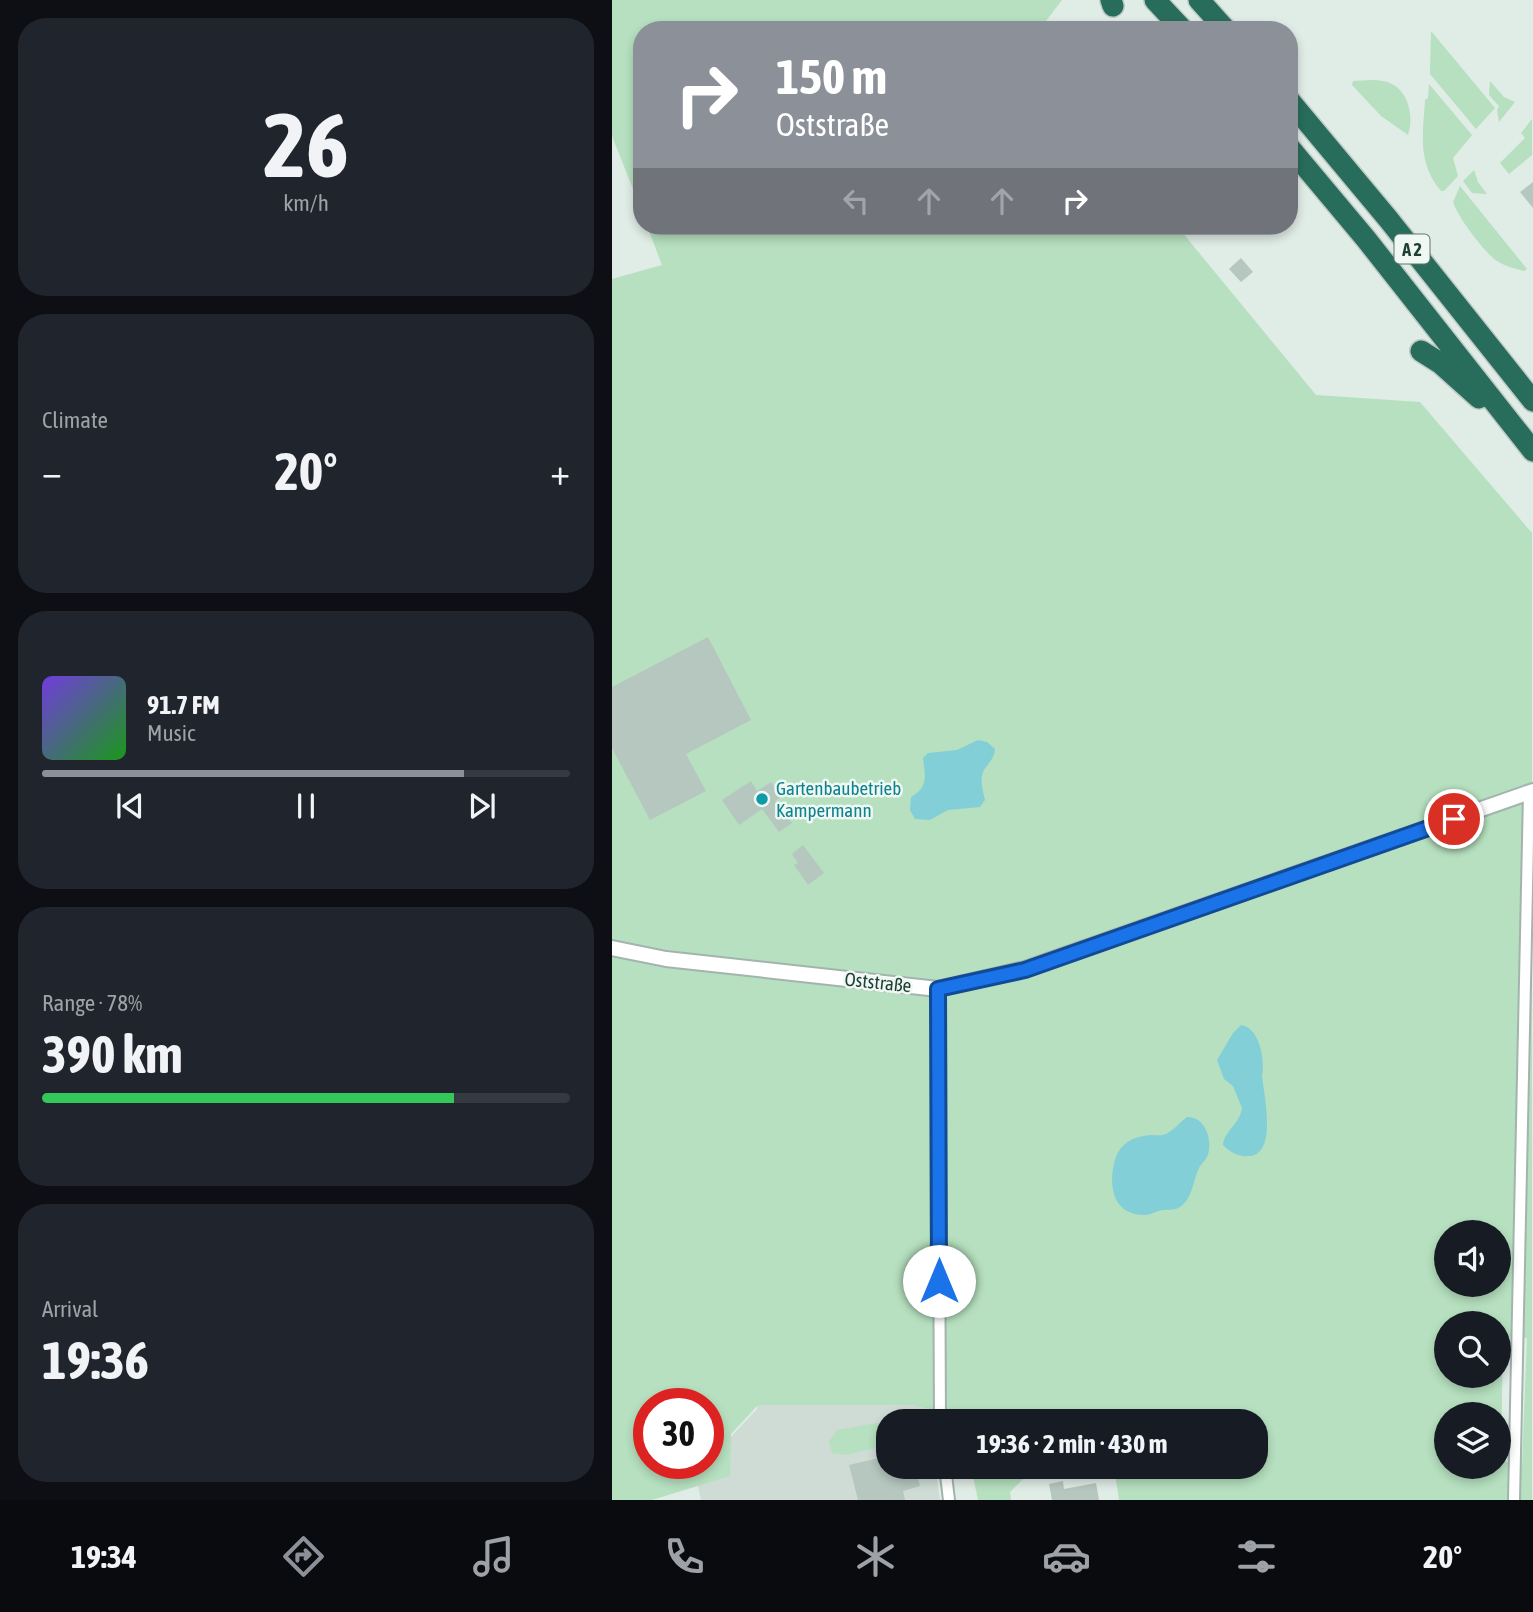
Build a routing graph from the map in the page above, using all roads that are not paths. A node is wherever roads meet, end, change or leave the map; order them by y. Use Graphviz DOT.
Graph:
graph roads {
  1 [pos="1155,0"];
  2 [pos="1199,0"];
  3 [pos="1175,21"];
  4 [pos="1218,21"];
  5 [pos="1298,111"];
  6 [pos="1298,158"];
  7 [pos="1421,351"];
  8 [pos="1532,401"];
  9 [pos="1517,433"];
  10 [pos="1532,452"];
  11 [pos="1531,792"];
  12 [pos="612,948"];
  13 [pos="938,989"];
  14 [pos="940,1409"];
  15 [pos="947,1479"];
  16 [pos="949,1500"];
  17 [pos="1514,1500"];
  1 -- 3 [label="highway"];
  2 -- 4 [label="highway"];
  5 -- 8 [label="highway, A 2"];
  6 -- 9 [label="highway, A 2"];
  7 -- 9 [label="highway"];
  9 -- 10 [label="highway, A 2"];
  11 -- 13 [label="street, Oststraße"];
  11 -- 17 [label="street"];
  12 -- 13 [label="street, Oststraße"];
  13 -- 14 [label="street"];
  15 -- 16 [label="street"];
}
